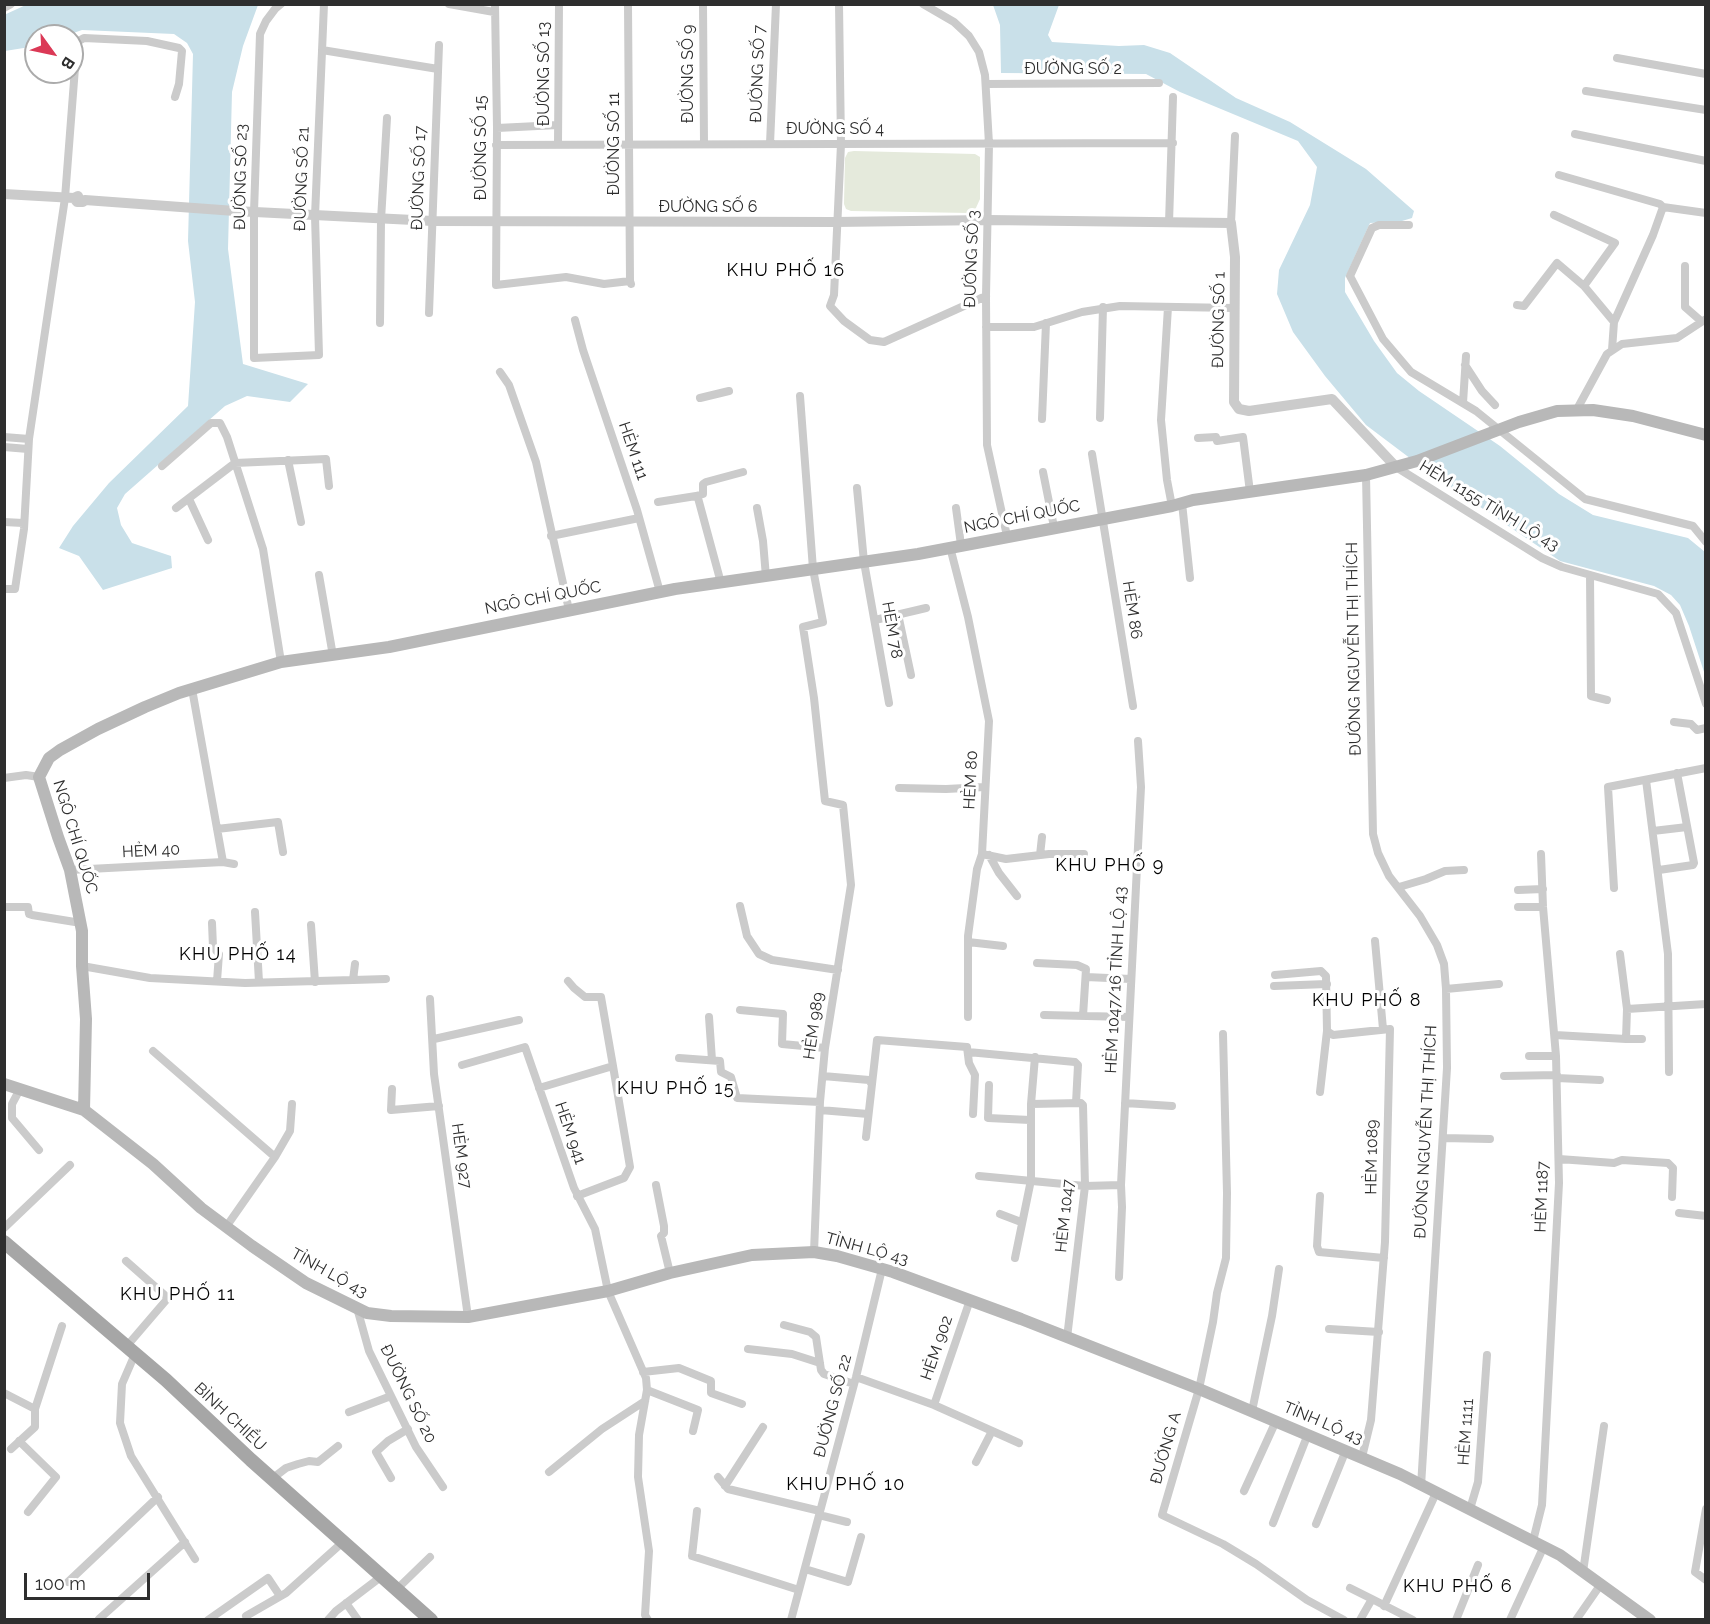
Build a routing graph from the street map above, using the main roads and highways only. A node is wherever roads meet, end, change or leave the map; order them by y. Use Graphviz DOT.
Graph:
graph roads {
  1 [pos="1706,435"];
  2 [pos="4,1084"];
  3 [pos="84,1110"];
  4 [pos="4,1242"];
  5 [pos="431,1620"];
  6 [pos="1650,1620"];
  1 -- 3 [label="main road, NGÔ CHÍ QUỐC"];
  2 -- 3 [label="main road, TỈNH LỘ 43"];
  3 -- 6 [label="main road, TỈNH LỘ 43"];
  4 -- 5 [label="main road, BÌNH CHIỂU"];
}
